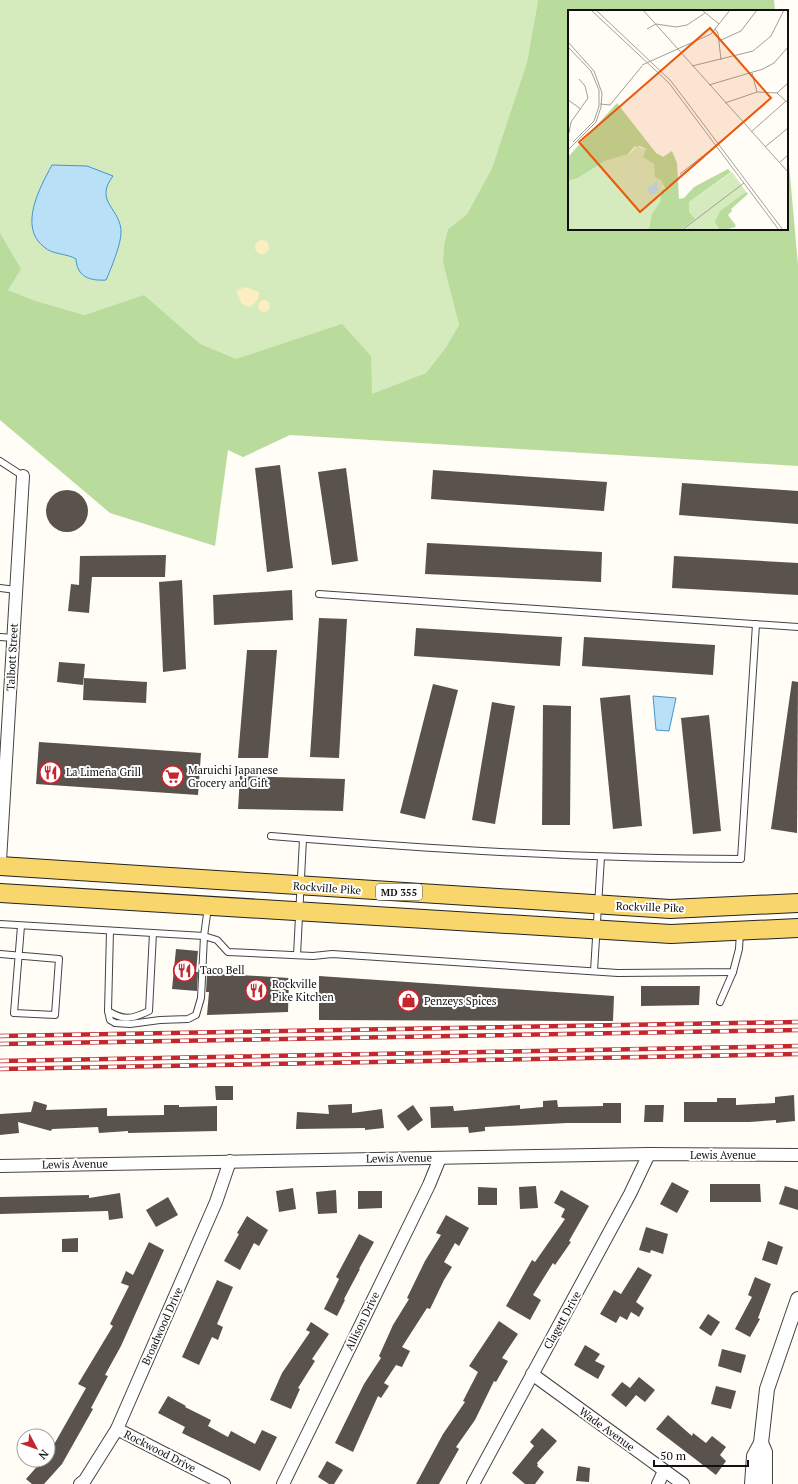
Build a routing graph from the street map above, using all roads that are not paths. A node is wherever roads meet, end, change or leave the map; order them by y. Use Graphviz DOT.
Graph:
graph roads {
  1 [pos="0,460"];
  2 [pos="23,476"];
  3 [pos="0,588"];
  4 [pos="16,590"];
  5 [pos="319,594"];
  6 [pos="756,624"];
  7 [pos="798,627"];
  8 [pos="0,637"];
  9 [pos="14,638"];
  10 [pos="271,836"];
  11 [pos="303,839"];
  12 [pos="601,857"];
  13 [pos="0,861"];
  14 [pos="0,866"];
  15 [pos="300,886"];
  16 [pos="0,893"];
  17 [pos="798,903"];
  18 [pos="208,905"];
  19 [pos="598,905"];
  20 [pos="299,911"];
  21 [pos="0,924"];
  22 [pos="21,926"];
  23 [pos="798,928"];
  24 [pos="597,929"];
  25 [pos="110,931"];
  26 [pos="740,931"];
  27 [pos="152,933"];
  28 [pos="204,936"];
  29 [pos="0,954"];
  30 [pos="297,955"];
  31 [pos="18,956"];
  32 [pos="594,971"];
  33 [pos="733,972"];
  34 [pos="720,1002"];
  35 [pos="108,1011"];
  36 [pos="649,1154"];
  37 [pos="798,1155"];
  38 [pos="440,1158"];
  39 [pos="230,1161"];
  40 [pos="0,1166"];
  41 [pos="798,1299"];
  42 [pos="532,1374"];
  43 [pos="117,1429"];
  44 [pos="761,1443"];
  45 [pos="664,1471"];
  46 [pos="80,1484"];
  47 [pos="224,1484"];
  48 [pos="283,1484"];
  49 [pos="474,1484"];
  50 [pos="658,1484"];
  51 [pos="683,1484"];
  52 [pos="752,1484"];
  53 [pos="765,1484"];
  1 -- 2 [label="lane"];
  2 -- 4 [label="street, Talbott Street"];
  3 -- 4 [label="lane"];
  4 -- 9 [label="street, Talbott Street"];
  5 -- 6 [label="lane"];
  6 -- 7 [label="lane"];
  6 -- 12 [label="lane"];
  8 -- 9 [label="lane"];
  9 -- 13 [label="street, Talbott Street"];
  10 -- 11 [label="lane"];
  11 -- 12 [label="lane"];
  11 -- 15 [label="lane"];
  12 -- 19 [label="lane"];
  14 -- 15 [label="main road, Rockville Pike / MD 355"];
  15 -- 19 [label="main road, Rockville Pike / MD 355"];
  15 -- 20 [label="lane"];
  16 -- 18 [label="main road, MD 355"];
  17 -- 19 [label="main road, Rockville Pike / MD 355"];
  18 -- 20 [label="main road, MD 355"];
  18 -- 28 [label="lane"];
  19 -- 24 [label="lane"];
  20 -- 24 [label="main road, MD 355"];
  20 -- 30 [label="lane"];
  21 -- 22 [label="lane"];
  22 -- 25 [label="lane"];
  22 -- 31 [label="lane"];
  23 -- 26 [label="main road, MD 355"];
  24 -- 26 [label="main road, MD 355"];
  24 -- 32 [label="lane"];
  25 -- 27 [label="lane"];
  25 -- 35 [label="lane"];
  26 -- 33 [label="lane"];
  27 -- 28 [label="lane"];
  27 -- 35 [label="lane"];
  28 -- 30 [label="lane"];
  28 -- 35 [label="lane"];
  29 -- 31 [label="lane"];
  30 -- 32 [label="lane"];
  31 -- 31 [label="lane"];
  32 -- 33 [label="lane"];
  33 -- 34 [label="lane"];
  36 -- 37 [label="street, Lewis Avenue"];
  36 -- 38 [label="street, Lewis Avenue"];
  36 -- 42 [label="street, Clagett Drive"];
  38 -- 39 [label="street, Lewis Avenue"];
  38 -- 48 [label="street, Allison Drive"];
  39 -- 40 [label="street, Lewis Avenue"];
  39 -- 43 [label="street, Broadwood Drive"];
  41 -- 44 [label="street"];
  42 -- 45 [label="street, Wade Avenue"];
  42 -- 49 [label="street, Clagett Drive"];
  43 -- 46 [label="street, Broadwood Drive"];
  43 -- 47 [label="street, Rockwood Drive"];
  44 -- 52 [label="street"];
  44 -- 53 [label="street"];
  45 -- 50 [label="street"];
  45 -- 51 [label="street, Wade Avenue"];
}
